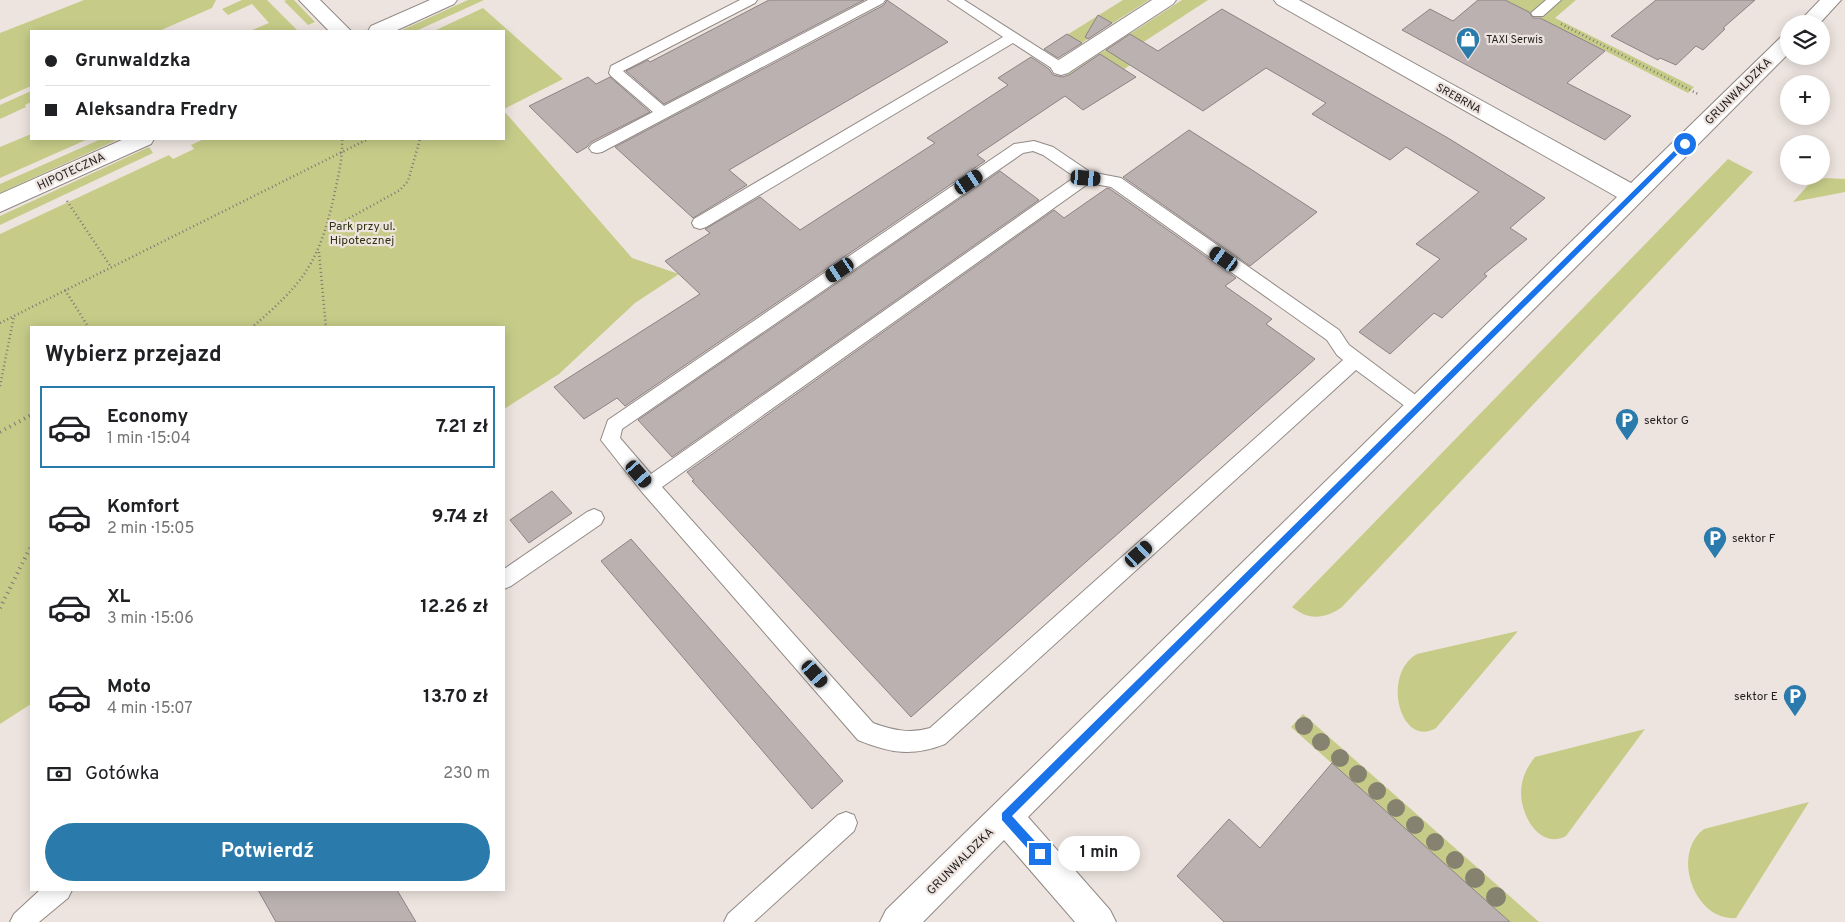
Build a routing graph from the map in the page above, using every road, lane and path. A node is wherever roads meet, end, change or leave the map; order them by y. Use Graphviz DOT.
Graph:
graph roads {
  1 [pos="309,0"];
  2 [pos="447,0"];
  3 [pos="750,0"];
  4 [pos="878,0"];
  5 [pos="955,0"];
  6 [pos="1166,0"];
  7 [pos="1284,0"];
  8 [pos="1554,0"];
  9 [pos="1831,0"];
  10 [pos="1538,13"];
  11 [pos="1815,15"];
  12 [pos="339,30"];
  13 [pos="380,30"];
  14 [pos="1013,37"];
  15 [pos="1780,50"];
  16 [pos="1062,68"];
  17 [pos="1723,106"];
  18 [pos="663,114"];
  19 [pos="141,140"];
  20 [pos="342,140"];
  21 [pos="366,140"];
  22 [pos="420,140"];
  23 [pos="597,148"];
  24 [pos="343,151"];
  25 [pos="1086,178"];
  26 [pos="1633,195"];
  27 [pos="65,199"];
  28 [pos="0,204"];
  29 [pos="700,223"];
  30 [pos="327,230"];
  31 [pos="319,251"];
  32 [pos="111,267"];
  33 [pos="65,290"];
  34 [pos="14,315"];
  35 [pos="0,323"];
  36 [pos="87,326"];
  37 [pos="254,326"];
  38 [pos="326,326"];
  39 [pos="1355,360"];
  40 [pos="0,386"];
  41 [pos="1420,407"];
  42 [pos="30,416"];
  43 [pos="0,432"];
  44 [pos="649,486"];
  45 [pos="594,518"];
  46 [pos="30,548"];
  47 [pos="505,579"];
  48 [pos="0,608"];
  49 [pos="1005,816"];
  50 [pos="846,823"];
  51 [pos="59,891"];
  52 [pos="22,922"];
  53 [pos="736,922"];
  54 [pos="898,922"];
  55 [pos="1098,922"];
  1 -- 12 [label="street"];
  2 -- 13 [label="street"];
  3 -- 18 [label="lane"];
  4 -- 18 [label="lane"];
  5 -- 14 [label="lane"];
  6 -- 16 [label="street"];
  7 -- 26 [label="street, SREBRNA"];
  8 -- 10 [label="lane"];
  9 -- 11 [label="street"];
  10 -- 17 [label="path"];
  14 -- 16 [label="lane"];
  14 -- 29 [label="lane"];
  15 -- 17 [label="street, GRUNWALDZKA"];
  17 -- 26 [label="street, GRUNWALDZKA"];
  18 -- 23 [label="lane"];
  19 -- 28 [label="street, HIPOTECZNA"];
  20 -- 24 [label="path"];
  21 -- 24 [label="path"];
  22 -- 30 [label="path"];
  24 -- 30 [label="path"];
  24 -- 32 [label="path"];
  25 -- 39 [label="lane"];
  25 -- 44 [label="lane"];
  25 -- 44 [label="lane"];
  26 -- 41 [label="street, GRUNWALDZKA"];
  27 -- 32 [label="path"];
  30 -- 31 [label="path"];
  31 -- 37 [label="path"];
  31 -- 38 [label="path"];
  32 -- 33 [label="path"];
  33 -- 34 [label="path"];
  33 -- 36 [label="path"];
  34 -- 35 [label="path"];
  34 -- 40 [label="path"];
  39 -- 41 [label="lane"];
  39 -- 44 [label="lane"];
  41 -- 49 [label="street, GRUNWALDZKA"];
  42 -- 43 [label="path"];
  45 -- 47 [label="lane"];
  46 -- 48 [label="path"];
  49 -- 54 [label="street, GRUNWALDZKA"];
  49 -- 55 [label="street"];
  50 -- 53 [label="lane"];
  51 -- 52 [label="lane"];
}
